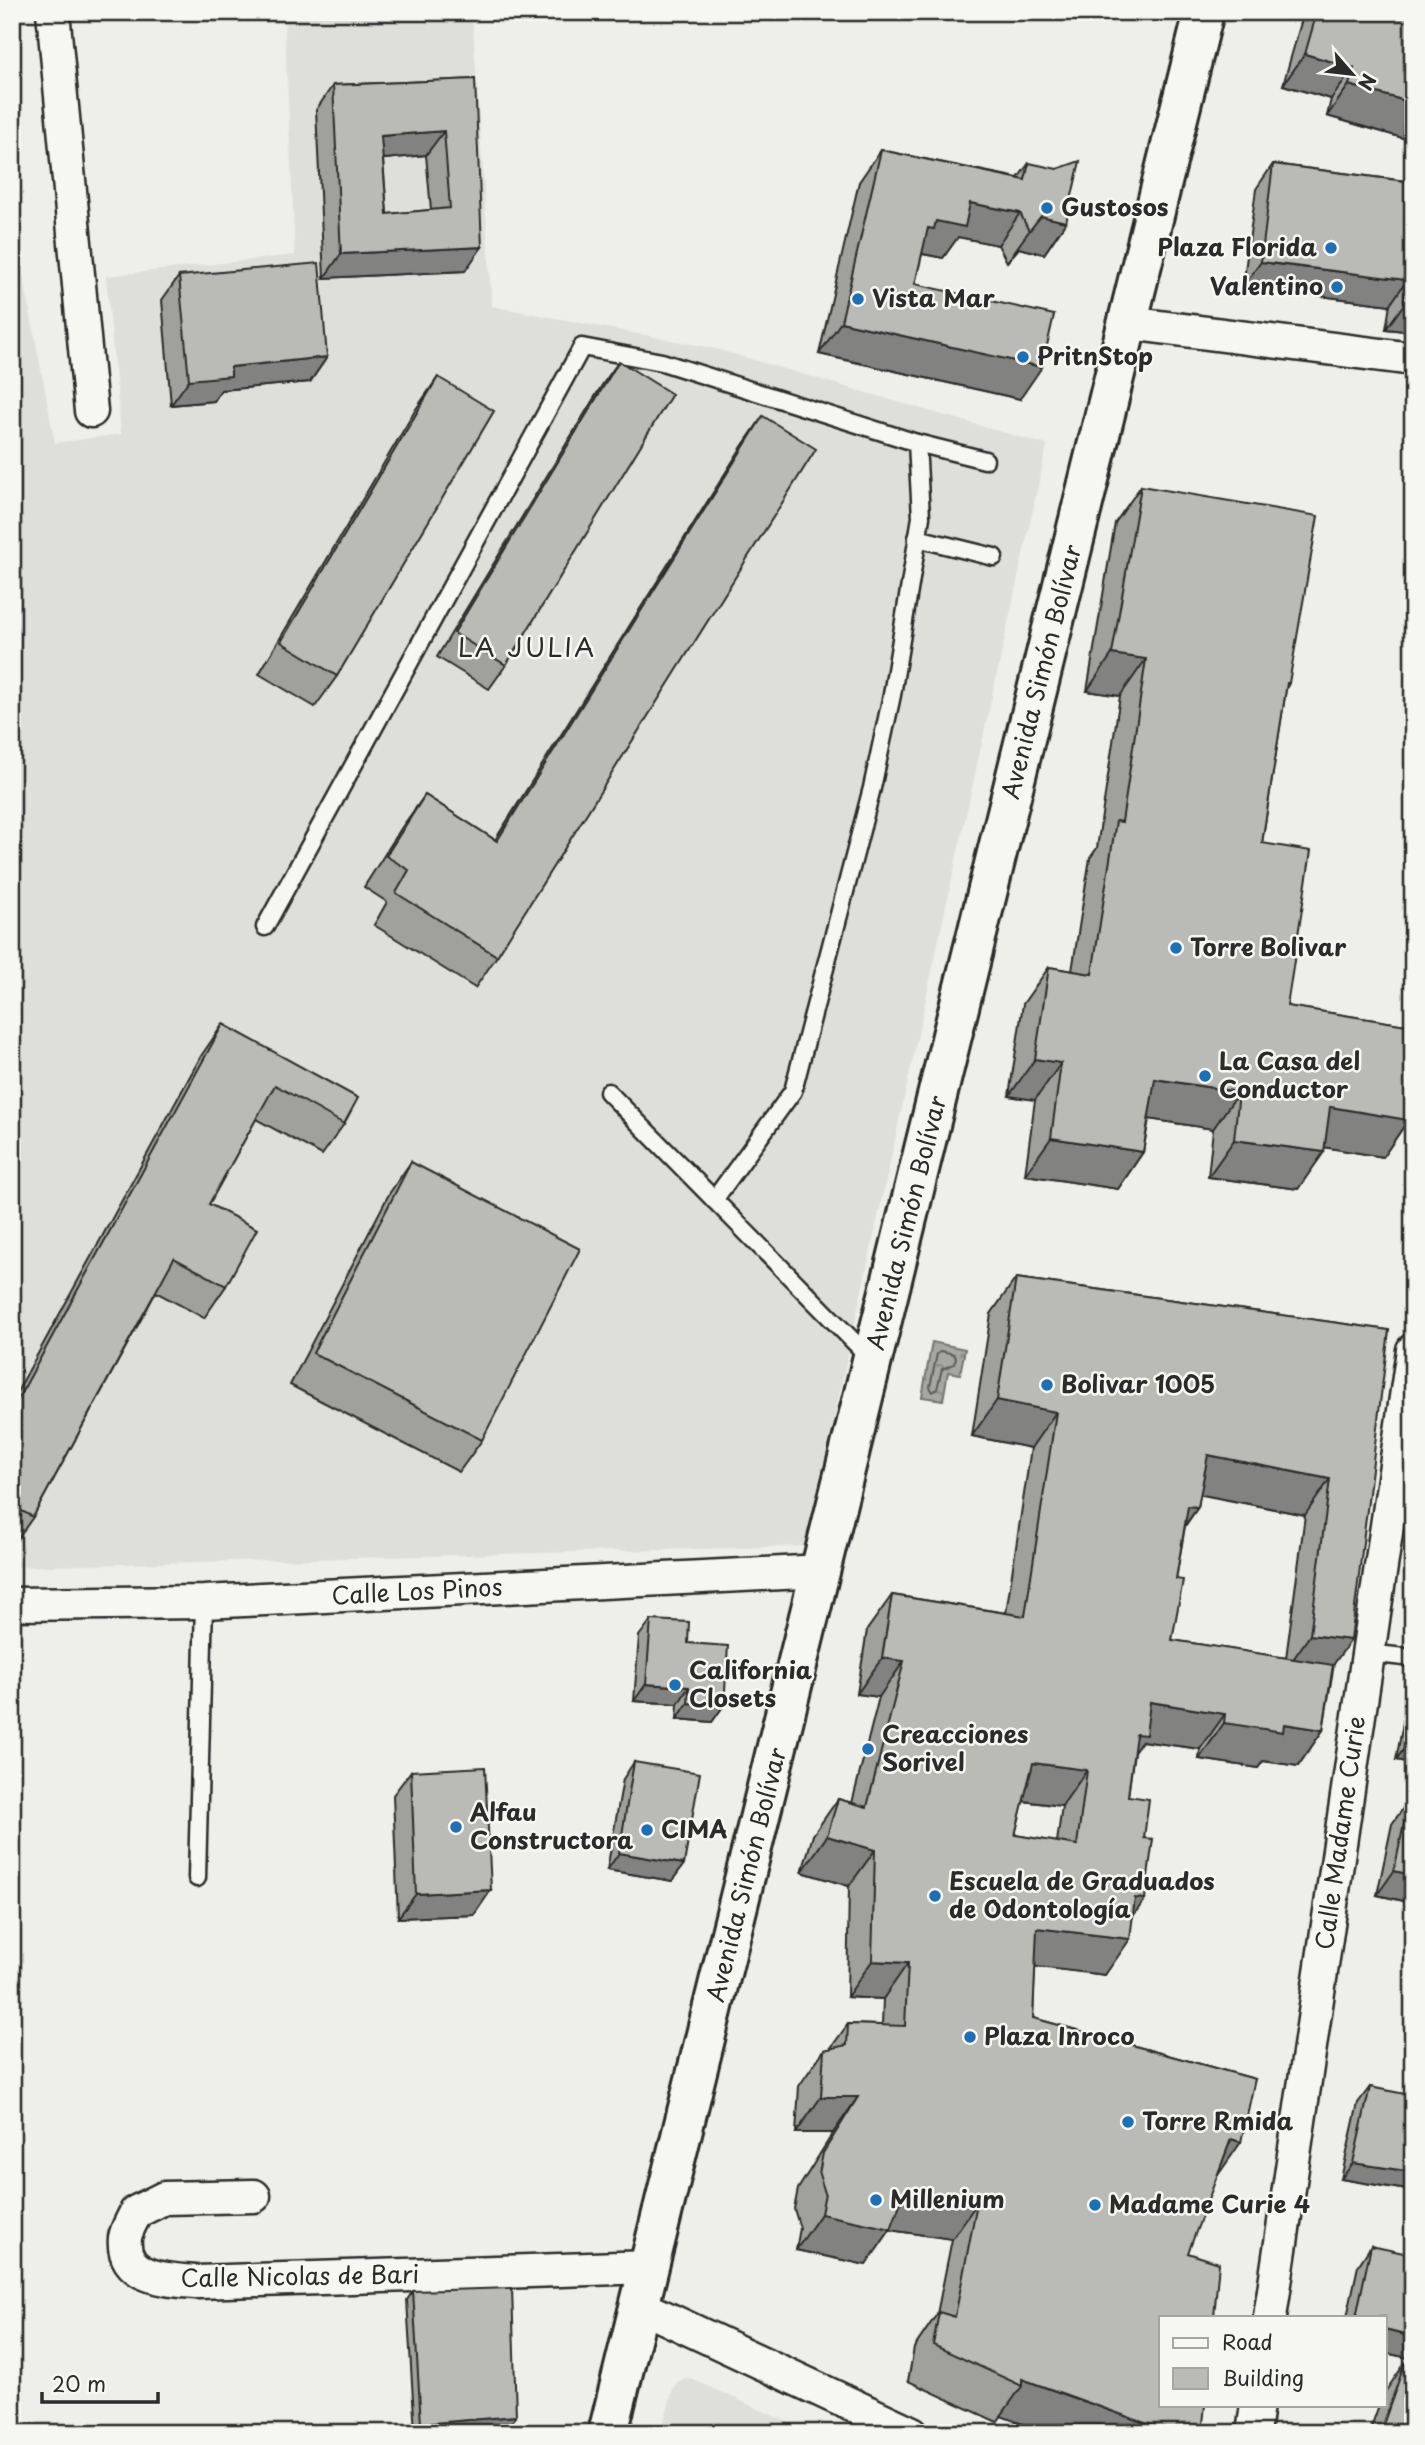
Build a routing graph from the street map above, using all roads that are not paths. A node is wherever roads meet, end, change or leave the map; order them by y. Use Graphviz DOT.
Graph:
graph roads {
  1 [pos="53,12"];
  2 [pos="1204,12"];
  3 [pos="1128,323"];
  4 [pos="1413,359"];
  5 [pos="91,411"];
  6 [pos="916,443"];
  7 [pos="985,460"];
  8 [pos="917,538"];
  9 [pos="994,556"];
  10 [pos="265,926"];
  11 [pos="608,1092"];
  12 [pos="714,1200"];
  13 [pos="1413,1350"];
  14 [pos="873,1362"];
  15 [pos="822,1571"];
  16 [pos="204,1602"];
  17 [pos="12,1604"];
  18 [pos="1368,1653"];
  19 [pos="1413,1658"];
  20 [pos="197,1878"];
  21 [pos="254,2196"];
  22 [pos="650,2267"];
  23 [pos="640,2306"];
  24 [pos="1270,2316"];
  25 [pos="1257,2406"];
  26 [pos="608,2433"];
  27 [pos="912,2433"];
  28 [pos="1253,2433"];
  1 -- 5 [label="street"];
  2 -- 3 [label="main road, Avenida Simón Bolívar"];
  3 -- 4 [label="street"];
  3 -- 14 [label="main road, Avenida Simón Bolívar"];
  6 -- 7 [label="lane"];
  6 -- 8 [label="lane"];
  6 -- 10 [label="lane"];
  8 -- 9 [label="lane"];
  8 -- 12 [label="lane"];
  11 -- 12 [label="lane"];
  12 -- 14 [label="lane"];
  13 -- 18 [label="street, Calle Madame Curie"];
  14 -- 15 [label="main road, Avenida Simón Bolívar"];
  15 -- 16 [label="street, Calle Los Pinos"];
  15 -- 22 [label="main road, Avenida Simón Bolívar"];
  16 -- 17 [label="street, Calle Los Pinos"];
  16 -- 20 [label="lane"];
  18 -- 19 [label="lane"];
  18 -- 24 [label="street, Calle Madame Curie"];
  21 -- 22 [label="street, Calle Nicolas de Bari"];
  22 -- 23 [label="main road, Avenida Simón Bolívar"];
  23 -- 26 [label="main road, Avenida Simón Bolívar"];
  23 -- 27 [label="street"];
  25 -- 28 [label="street"];
}
